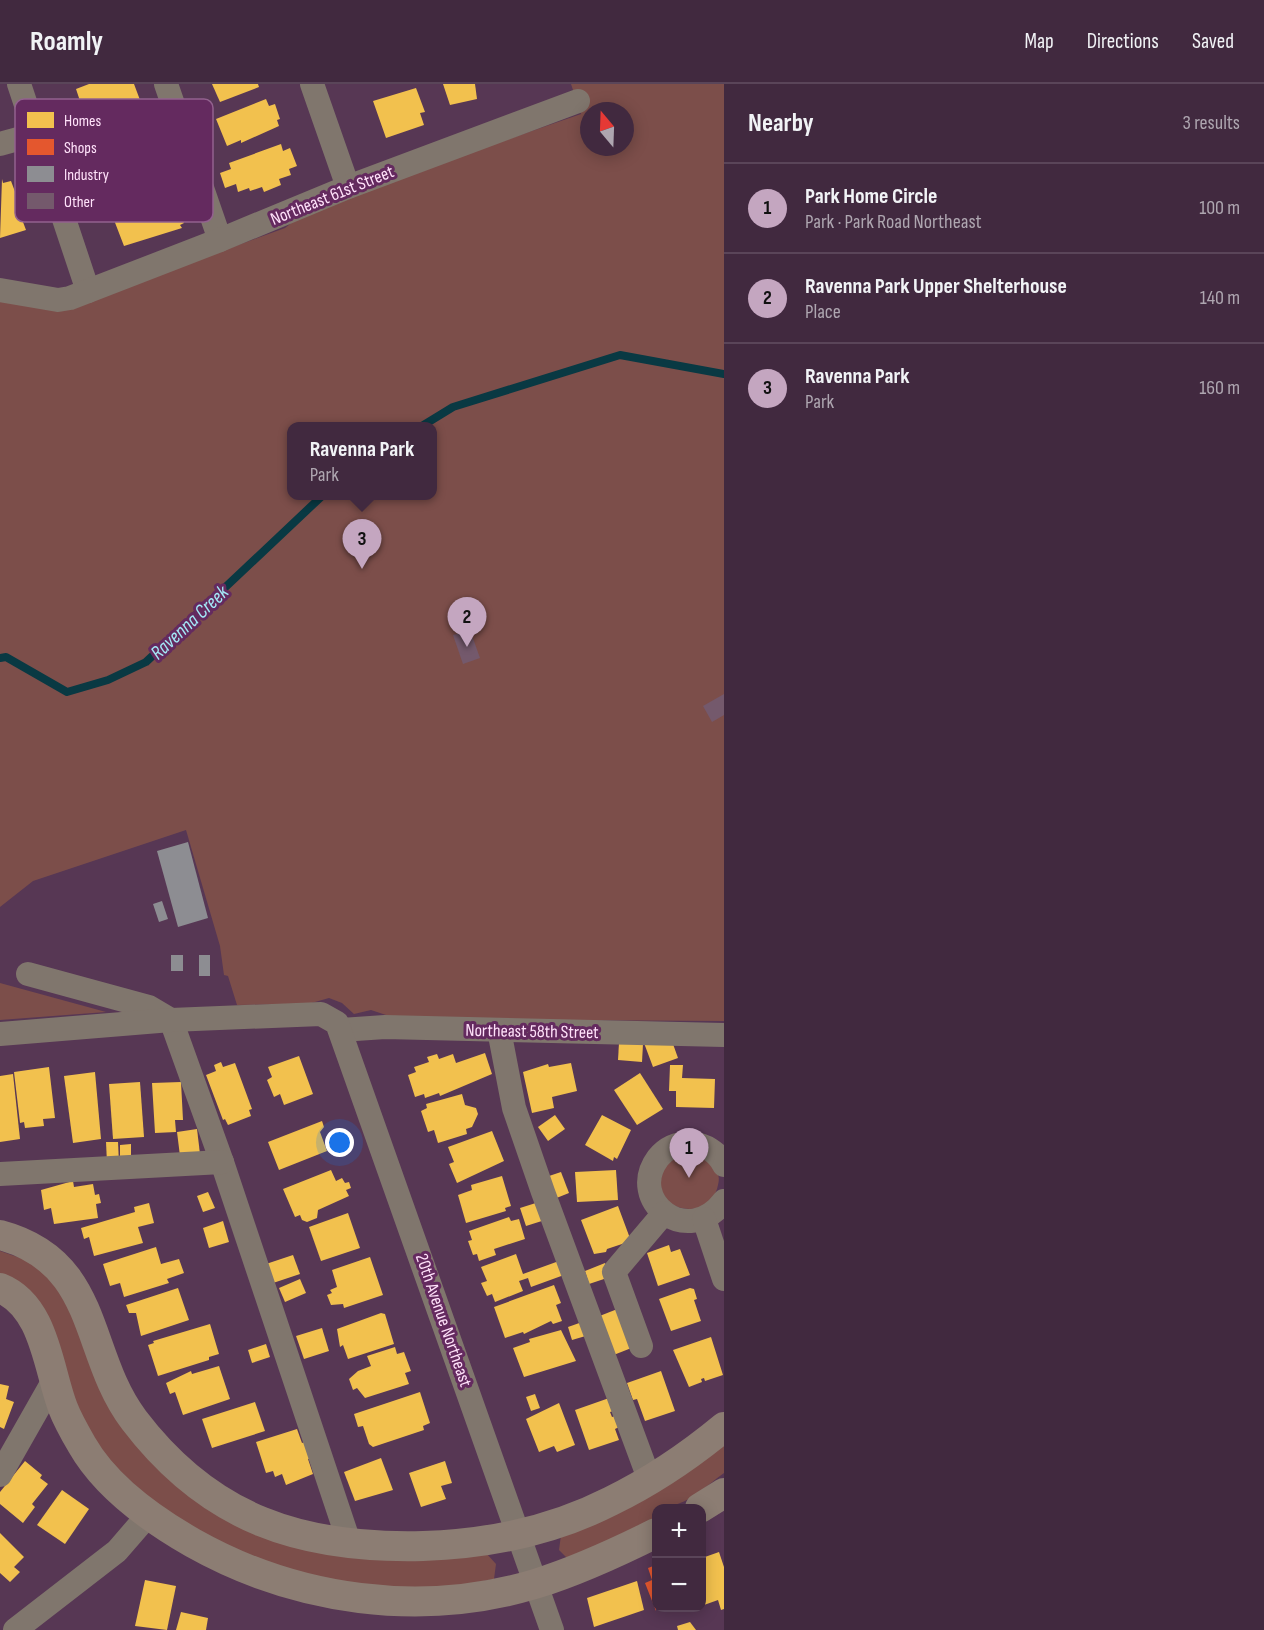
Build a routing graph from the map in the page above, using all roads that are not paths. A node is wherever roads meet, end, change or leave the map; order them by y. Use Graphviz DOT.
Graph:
graph roads {
  1 [pos="19,84"];
  2 [pos="166,84"];
  3 [pos="312,84"];
  4 [pos="24,99"];
  5 [pos="171,99"];
  6 [pos="578,101"];
  7 [pos="15,140"];
  8 [pos="0,144"];
  9 [pos="348,187"];
  10 [pos="213,220"];
  11 [pos="65,222"];
  12 [pos="220,240"];
  13 [pos="0,290"];
  14 [pos="88,291"];
  15 [pos="28,974"];
  16 [pos="171,1020"];
  17 [pos="334,1023"];
  18 [pos="500,1030"];
  19 [pos="0,1034"];
  20 [pos="724,1035"];
  21 [pos="222,1162"];
  22 [pos="724,1166"];
  23 [pos="0,1174"];
  24 [pos="724,1201"];
  25 [pos="664,1213"];
  26 [pos="704,1219"];
  27 [pos="0,1235"];
  28 [pos="724,1279"];
  29 [pos="0,1288"];
  30 [pos="641,1346"];
  31 [pos="54,1380"];
  32 [pos="724,1427"];
  33 [pos="0,1475"];
  34 [pos="650,1481"];
  35 [pos="724,1493"];
  36 [pos="706,1505"];
  37 [pos="149,1514"];
  38 [pos="519,1534"];
  39 [pos="652,1535"];
  40 [pos="350,1545"];
  41 [pos="536,1584"];
  42 [pos="15,1630"];
  43 [pos="552,1630"];
  1 -- 4 [label="street"];
  2 -- 5 [label="street"];
  3 -- 9 [label="street"];
  6 -- 9 [label="street, Northeast 61st Street"];
  7 -- 8 [label="street"];
  9 -- 12 [label="street, Northeast 61st Street"];
  10 -- 12 [label="street"];
  11 -- 14 [label="street"];
  12 -- 14 [label="street, Northeast 61st Street"];
  13 -- 14 [label="street, Northeast 61st Street"];
  15 -- 16 [label="street"];
  16 -- 17 [label="street, Northeast 58th Street"];
  16 -- 19 [label="street, Northeast 58th Street"];
  16 -- 21 [label="street"];
  17 -- 18 [label="street, Northeast 58th Street"];
  17 -- 38 [label="street, 20th Avenue Northeast"];
  18 -- 20 [label="street, Northeast 58th Street"];
  18 -- 34 [label="street"];
  21 -- 23 [label="street"];
  21 -- 40 [label="street"];
  22 -- 25 [label="street"];
  24 -- 26 [label="street"];
  25 -- 26 [label="street"];
  25 -- 30 [label="street"];
  26 -- 28 [label="street"];
  27 -- 40 [label="main road"];
  29 -- 31 [label="main road"];
  31 -- 33 [label="street"];
  31 -- 37 [label="main road"];
  32 -- 34 [label="main road"];
  34 -- 38 [label="main road"];
  35 -- 36 [label="main road"];
  37 -- 41 [label="main road"];
  37 -- 42 [label="street"];
  38 -- 40 [label="main road"];
  38 -- 41 [label="street, 20th Avenue Northeast"];
  39 -- 41 [label="main road"];
  41 -- 43 [label="street, 20th Avenue Northeast"];
}
